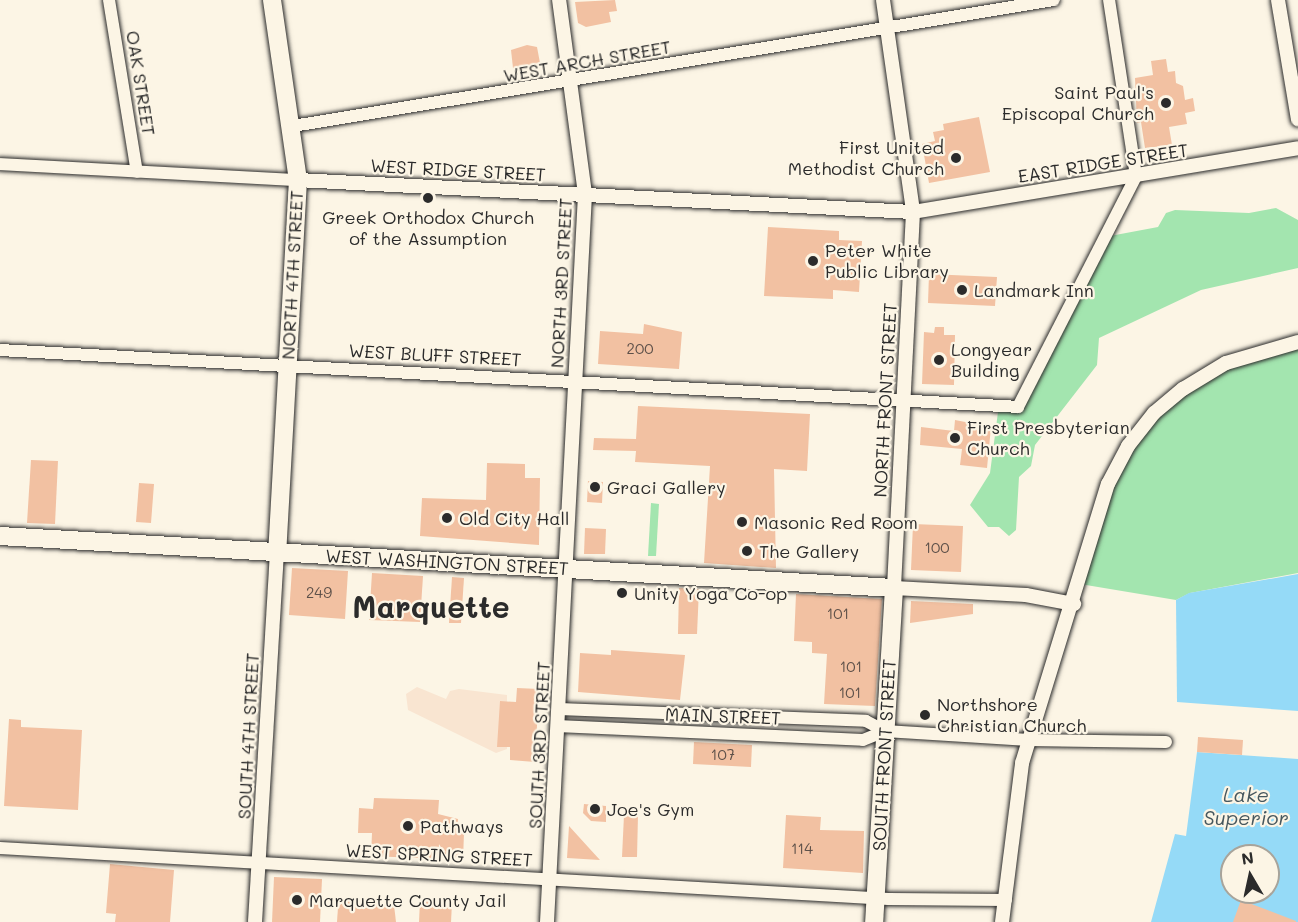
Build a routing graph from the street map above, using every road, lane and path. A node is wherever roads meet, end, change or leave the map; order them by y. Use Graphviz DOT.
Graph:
graph roads {
  1 [pos="109,0"];
  2 [pos="272,0"];
  3 [pos="559,0"];
  4 [pos="883,0"];
  5 [pos="1054,0"];
  6 [pos="1109,0"];
  7 [pos="1278,0"];
  8 [pos="886,26"];
  9 [pos="572,83"];
  10 [pos="1298,119"];
  11 [pos="293,126"];
  12 [pos="1298,148"];
  13 [pos="0,164"];
  14 [pos="137,172"];
  15 [pos="1137,176"];
  16 [pos="298,180"];
  17 [pos="585,194"];
  18 [pos="913,212"];
  19 [pos="1298,342"];
  20 [pos="0,350"];
  21 [pos="287,366"];
  22 [pos="573,380"];
  23 [pos="904,401"];
  24 [pos="0,536"];
  25 [pos="277,552"];
  26 [pos="566,570"];
  27 [pos="894,588"];
  28 [pos="1074,604"];
  29 [pos="559,709"];
  30 [pos="557,726"];
  31 [pos="885,731"];
  32 [pos="1029,740"];
  33 [pos="1166,742"];
  34 [pos="0,848"];
  35 [pos="259,864"];
  36 [pos="550,879"];
  37 [pos="876,898"];
  38 [pos="1006,900"];
  39 [pos="255,922"];
  40 [pos="547,922"];
  41 [pos="874,922"];
  42 [pos="1002,922"];
  1 -- 14 [label="street, OAK STREET"];
  2 -- 11 [label="main road, NORTH 4TH STREET"];
  3 -- 9 [label="street, NORTH 3RD STREET"];
  4 -- 8 [label="street, NORTH FRONT STREET"];
  5 -- 8 [label="street, WEST ARCH STREET"];
  6 -- 15 [label="street"];
  7 -- 10 [label="street"];
  8 -- 9 [label="street, WEST ARCH STREET"];
  8 -- 18 [label="street, NORTH FRONT STREET"];
  9 -- 11 [label="street, WEST ARCH STREET"];
  9 -- 17 [label="street, NORTH 3RD STREET"];
  11 -- 16 [label="main road, NORTH 4TH STREET"];
  12 -- 15 [label="street, EAST RIDGE STREET"];
  13 -- 14 [label="street, WEST RIDGE STREET"];
  14 -- 16 [label="street, WEST RIDGE STREET"];
  15 -- 18 [label="street, EAST RIDGE STREET"];
  15 -- 23 [label="street, WEST BLUFF STREET"];
  16 -- 17 [label="street, WEST RIDGE STREET"];
  16 -- 21 [label="main road, NORTH 4TH STREET"];
  17 -- 18 [label="street, WEST RIDGE STREET"];
  17 -- 22 [label="street, NORTH 3RD STREET"];
  18 -- 23 [label="street, NORTH FRONT STREET"];
  19 -- 28 [label="street"];
  20 -- 21 [label="street, WEST BLUFF STREET"];
  21 -- 22 [label="street, WEST BLUFF STREET"];
  21 -- 25 [label="main road, NORTH 4TH STREET"];
  22 -- 23 [label="street, WEST BLUFF STREET"];
  22 -- 26 [label="street, NORTH 3RD STREET"];
  23 -- 27 [label="street, NORTH FRONT STREET"];
  24 -- 25 [label="main road, WEST WASHINGTON STREET"];
  25 -- 26 [label="main road, WEST WASHINGTON STREET"];
  25 -- 35 [label="street, SOUTH 4TH STREET"];
  26 -- 27 [label="main road, WEST WASHINGTON STREET"];
  26 -- 29 [label="street, SOUTH 3RD STREET"];
  27 -- 28 [label="street"];
  27 -- 31 [label="main road, SOUTH FRONT STREET"];
  28 -- 32 [label="street"];
  29 -- 30 [label="street, SOUTH 3RD STREET"];
  29 -- 31 [label="street, MAIN STREET"];
  30 -- 31 [label="street, MAIN STREET"];
  30 -- 36 [label="street, SOUTH 3RD STREET"];
  31 -- 32 [label="street, MAIN STREET"];
  31 -- 37 [label="main road, SOUTH FRONT STREET"];
  32 -- 33 [label="street, MAIN STREET"];
  32 -- 38 [label="street"];
  34 -- 35 [label="street, WEST SPRING STREET"];
  35 -- 36 [label="street, WEST SPRING STREET"];
  35 -- 39 [label="street, SOUTH 4TH STREET"];
  36 -- 37 [label="street, WEST SPRING STREET"];
  36 -- 40 [label="street, SOUTH 3RD STREET"];
  37 -- 38 [label="street, WEST SPRING STREET"];
  37 -- 41 [label="main road, SOUTH FRONT STREET"];
  38 -- 42 [label="street"];
}
